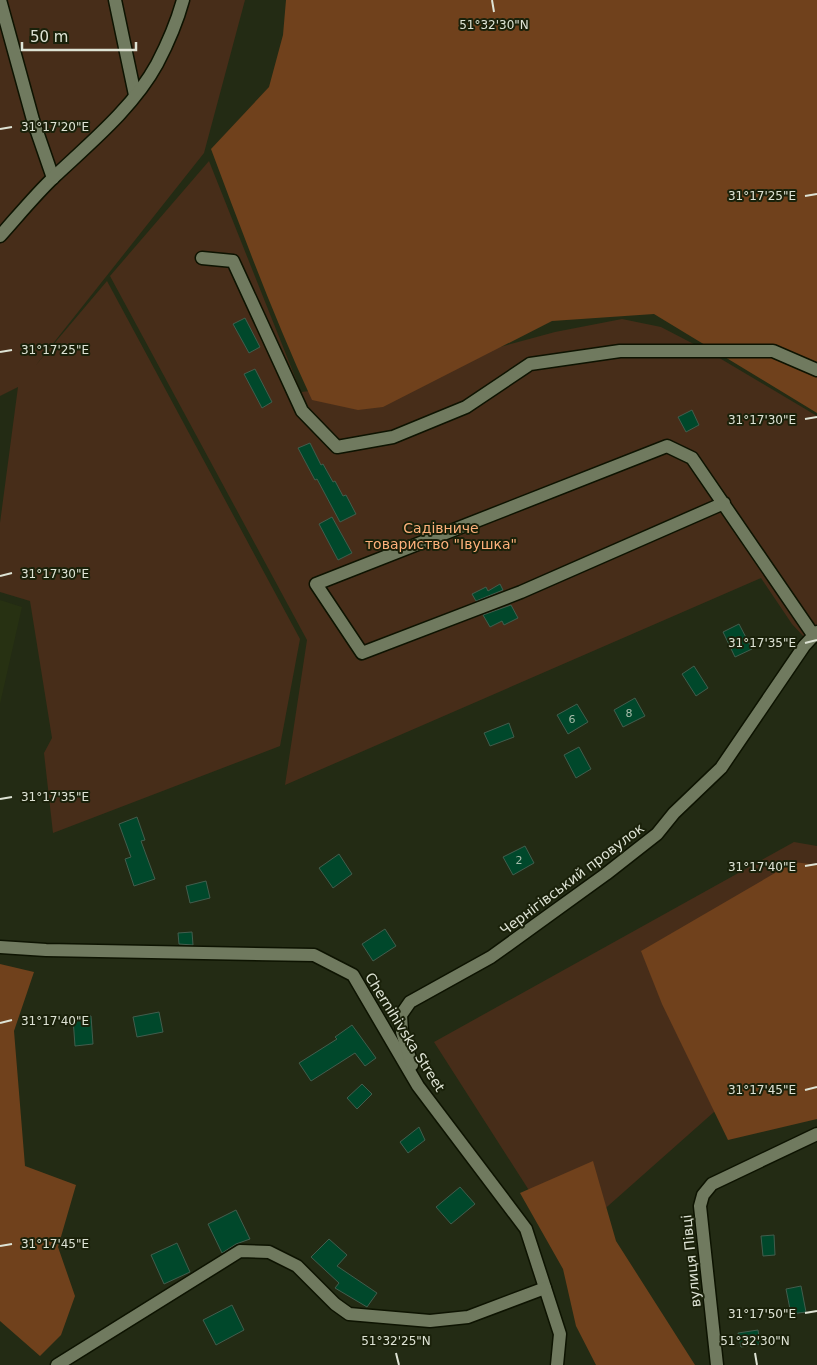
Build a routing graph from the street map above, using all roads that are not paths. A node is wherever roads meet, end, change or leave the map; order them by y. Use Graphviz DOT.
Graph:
graph roads {
  1 [pos="0,0"];
  2 [pos="114,0"];
  3 [pos="183,0"];
  4 [pos="135,95"];
  5 [pos="53,178"];
  6 [pos="0,236"];
  7 [pos="202,258"];
  8 [pos="817,370"];
  9 [pos="724,503"];
  10 [pos="815,634"];
  11 [pos="0,946"];
  12 [pos="418,1086"];
  13 [pos="817,1134"];
  14 [pos="545,1288"];
  15 [pos="56,1365"];
  16 [pos="557,1365"];
  17 [pos="716,1365"];
  1 -- 5 [label="street"];
  2 -- 4 [label="street"];
  3 -- 4 [label="street"];
  4 -- 5 [label="street"];
  5 -- 6 [label="street"];
  7 -- 8 [label="street"];
  9 -- 9 [label="street"];
  9 -- 10 [label="street"];
  10 -- 12 [label="street, Чернігівський провулок"];
  11 -- 12 [label="street, Chernihivska Street"];
  12 -- 14 [label="street, Chernihivska Street"];
  13 -- 17 [label="street, вулиця Півці"];
  14 -- 15 [label="street"];
  14 -- 16 [label="street, Chernihivska Street"];
}
